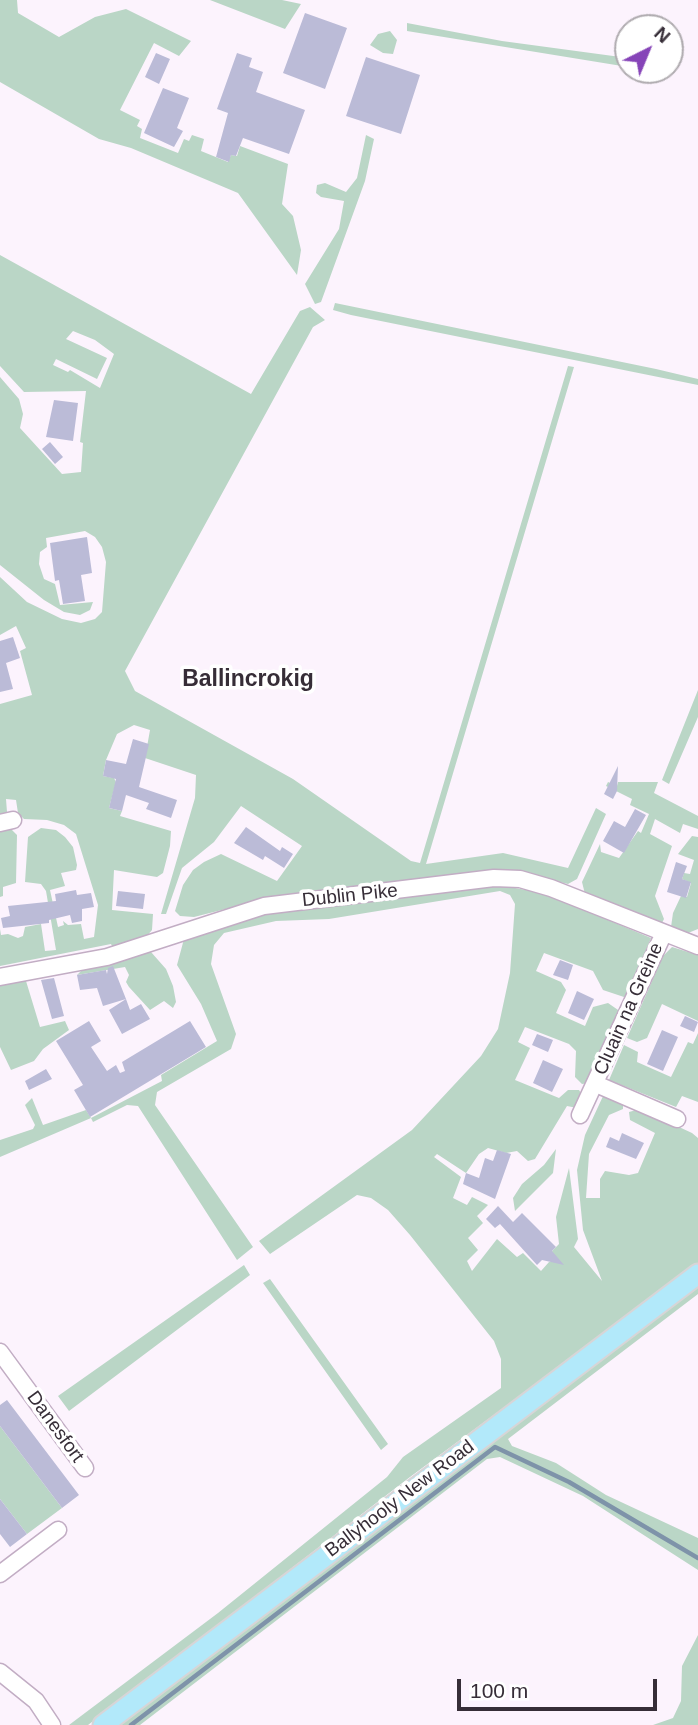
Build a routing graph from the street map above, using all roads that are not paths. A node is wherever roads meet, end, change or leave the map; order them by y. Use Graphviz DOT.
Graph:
graph roads {
  1 [pos="663,935"];
  2 [pos="698,946"];
  3 [pos="0,977"];
  4 [pos="596,1084"];
  5 [pos="580,1115"];
  6 [pos="677,1119"];
  7 [pos="698,1274"];
  8 [pos="0,1352"];
  9 [pos="85,1468"];
  10 [pos="58,1530"];
  11 [pos="0,1574"];
  12 [pos="0,1672"];
  13 [pos="52,1725"];
  14 [pos="103,1725"];
  1 -- 2 [label="street, Dublin Pike"];
  1 -- 3 [label="street, Dublin Pike"];
  1 -- 4 [label="street, Cluain na Greine"];
  4 -- 5 [label="street, Cluain na Greine"];
  4 -- 6 [label="street, Cluain na Greine"];
  7 -- 14 [label="main road, Ballyhooly New Road"];
  8 -- 9 [label="street, Danesfort"];
  10 -- 11 [label="street"];
  12 -- 13 [label="street"];
}
